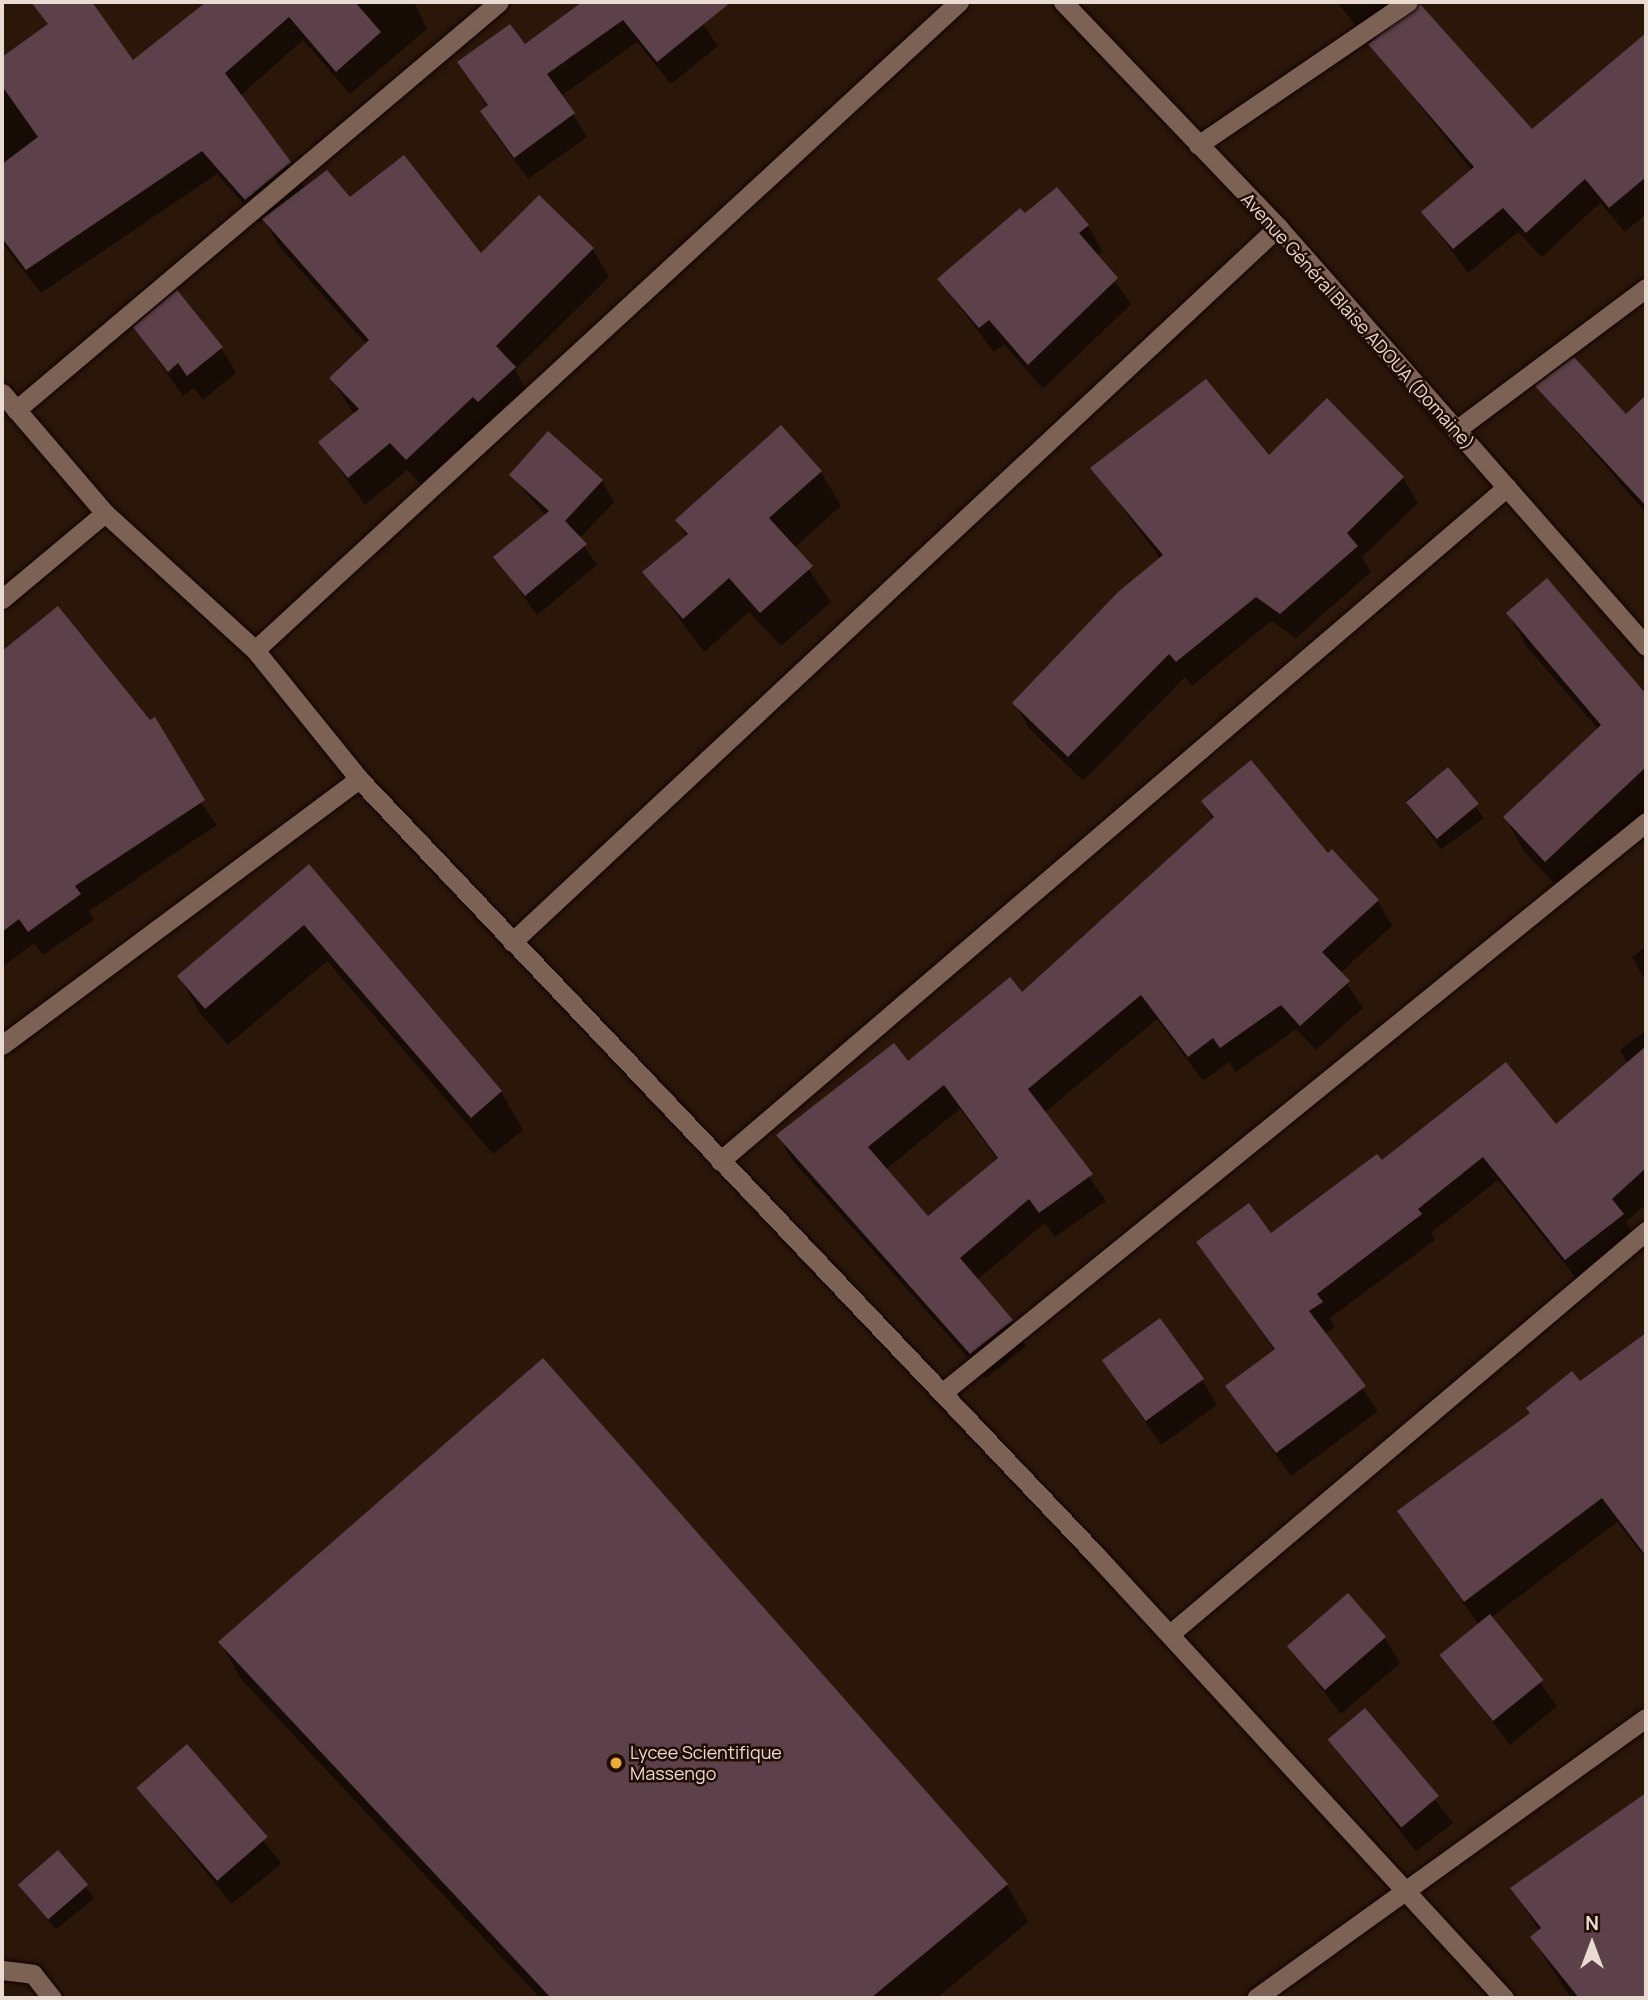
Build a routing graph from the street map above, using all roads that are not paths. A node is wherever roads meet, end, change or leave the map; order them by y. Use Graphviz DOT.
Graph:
graph roads {
  1 [pos="499,2"];
  2 [pos="959,2"];
  3 [pos="1063,2"];
  4 [pos="1408,2"];
  5 [pos="1198,145"];
  6 [pos="1278,227"];
  7 [pos="1646,288"];
  8 [pos="2,393"];
  9 [pos="16,410"];
  10 [pos="1456,430"];
  11 [pos="1507,487"];
  12 [pos="105,513"];
  13 [pos="2,599"];
  14 [pos="1646,646"];
  15 [pos="254,650"];
  16 [pos="359,779"];
  17 [pos="1646,822"];
  18 [pos="512,942"];
  19 [pos="2,1045"];
  20 [pos="720,1161"];
  21 [pos="1646,1231"];
  22 [pos="942,1393"];
  23 [pos="1170,1634"];
  24 [pos="1646,1718"];
  25 [pos="1409,1894"];
  26 [pos="2,1970"];
  27 [pos="52,1998"];
  28 [pos="1256,1998"];
  29 [pos="1504,1998"];
  1 -- 9 [label="street"];
  2 -- 15 [label="street"];
  3 -- 5 [label="street, Avenue Général Blaise ADOUA (Domaine)"];
  4 -- 5 [label="street"];
  5 -- 6 [label="street, Avenue Général Blaise ADOUA (Domaine)"];
  6 -- 10 [label="street, Avenue Général Blaise ADOUA (Domaine)"];
  6 -- 18 [label="street"];
  7 -- 10 [label="street"];
  8 -- 9 [label="street"];
  9 -- 12 [label="street"];
  10 -- 11 [label="street, Avenue Général Blaise ADOUA (Domaine)"];
  11 -- 14 [label="street, Avenue Général Blaise ADOUA (Domaine)"];
  11 -- 20 [label="street"];
  12 -- 13 [label="street"];
  12 -- 15 [label="street"];
  15 -- 16 [label="street"];
  16 -- 18 [label="street"];
  16 -- 19 [label="street"];
  17 -- 22 [label="street"];
  18 -- 20 [label="street"];
  20 -- 22 [label="street"];
  21 -- 23 [label="street"];
  22 -- 23 [label="street"];
  23 -- 25 [label="street"];
  24 -- 25 [label="street"];
  25 -- 28 [label="street"];
  25 -- 29 [label="street"];
  26 -- 27 [label="street"];
}
